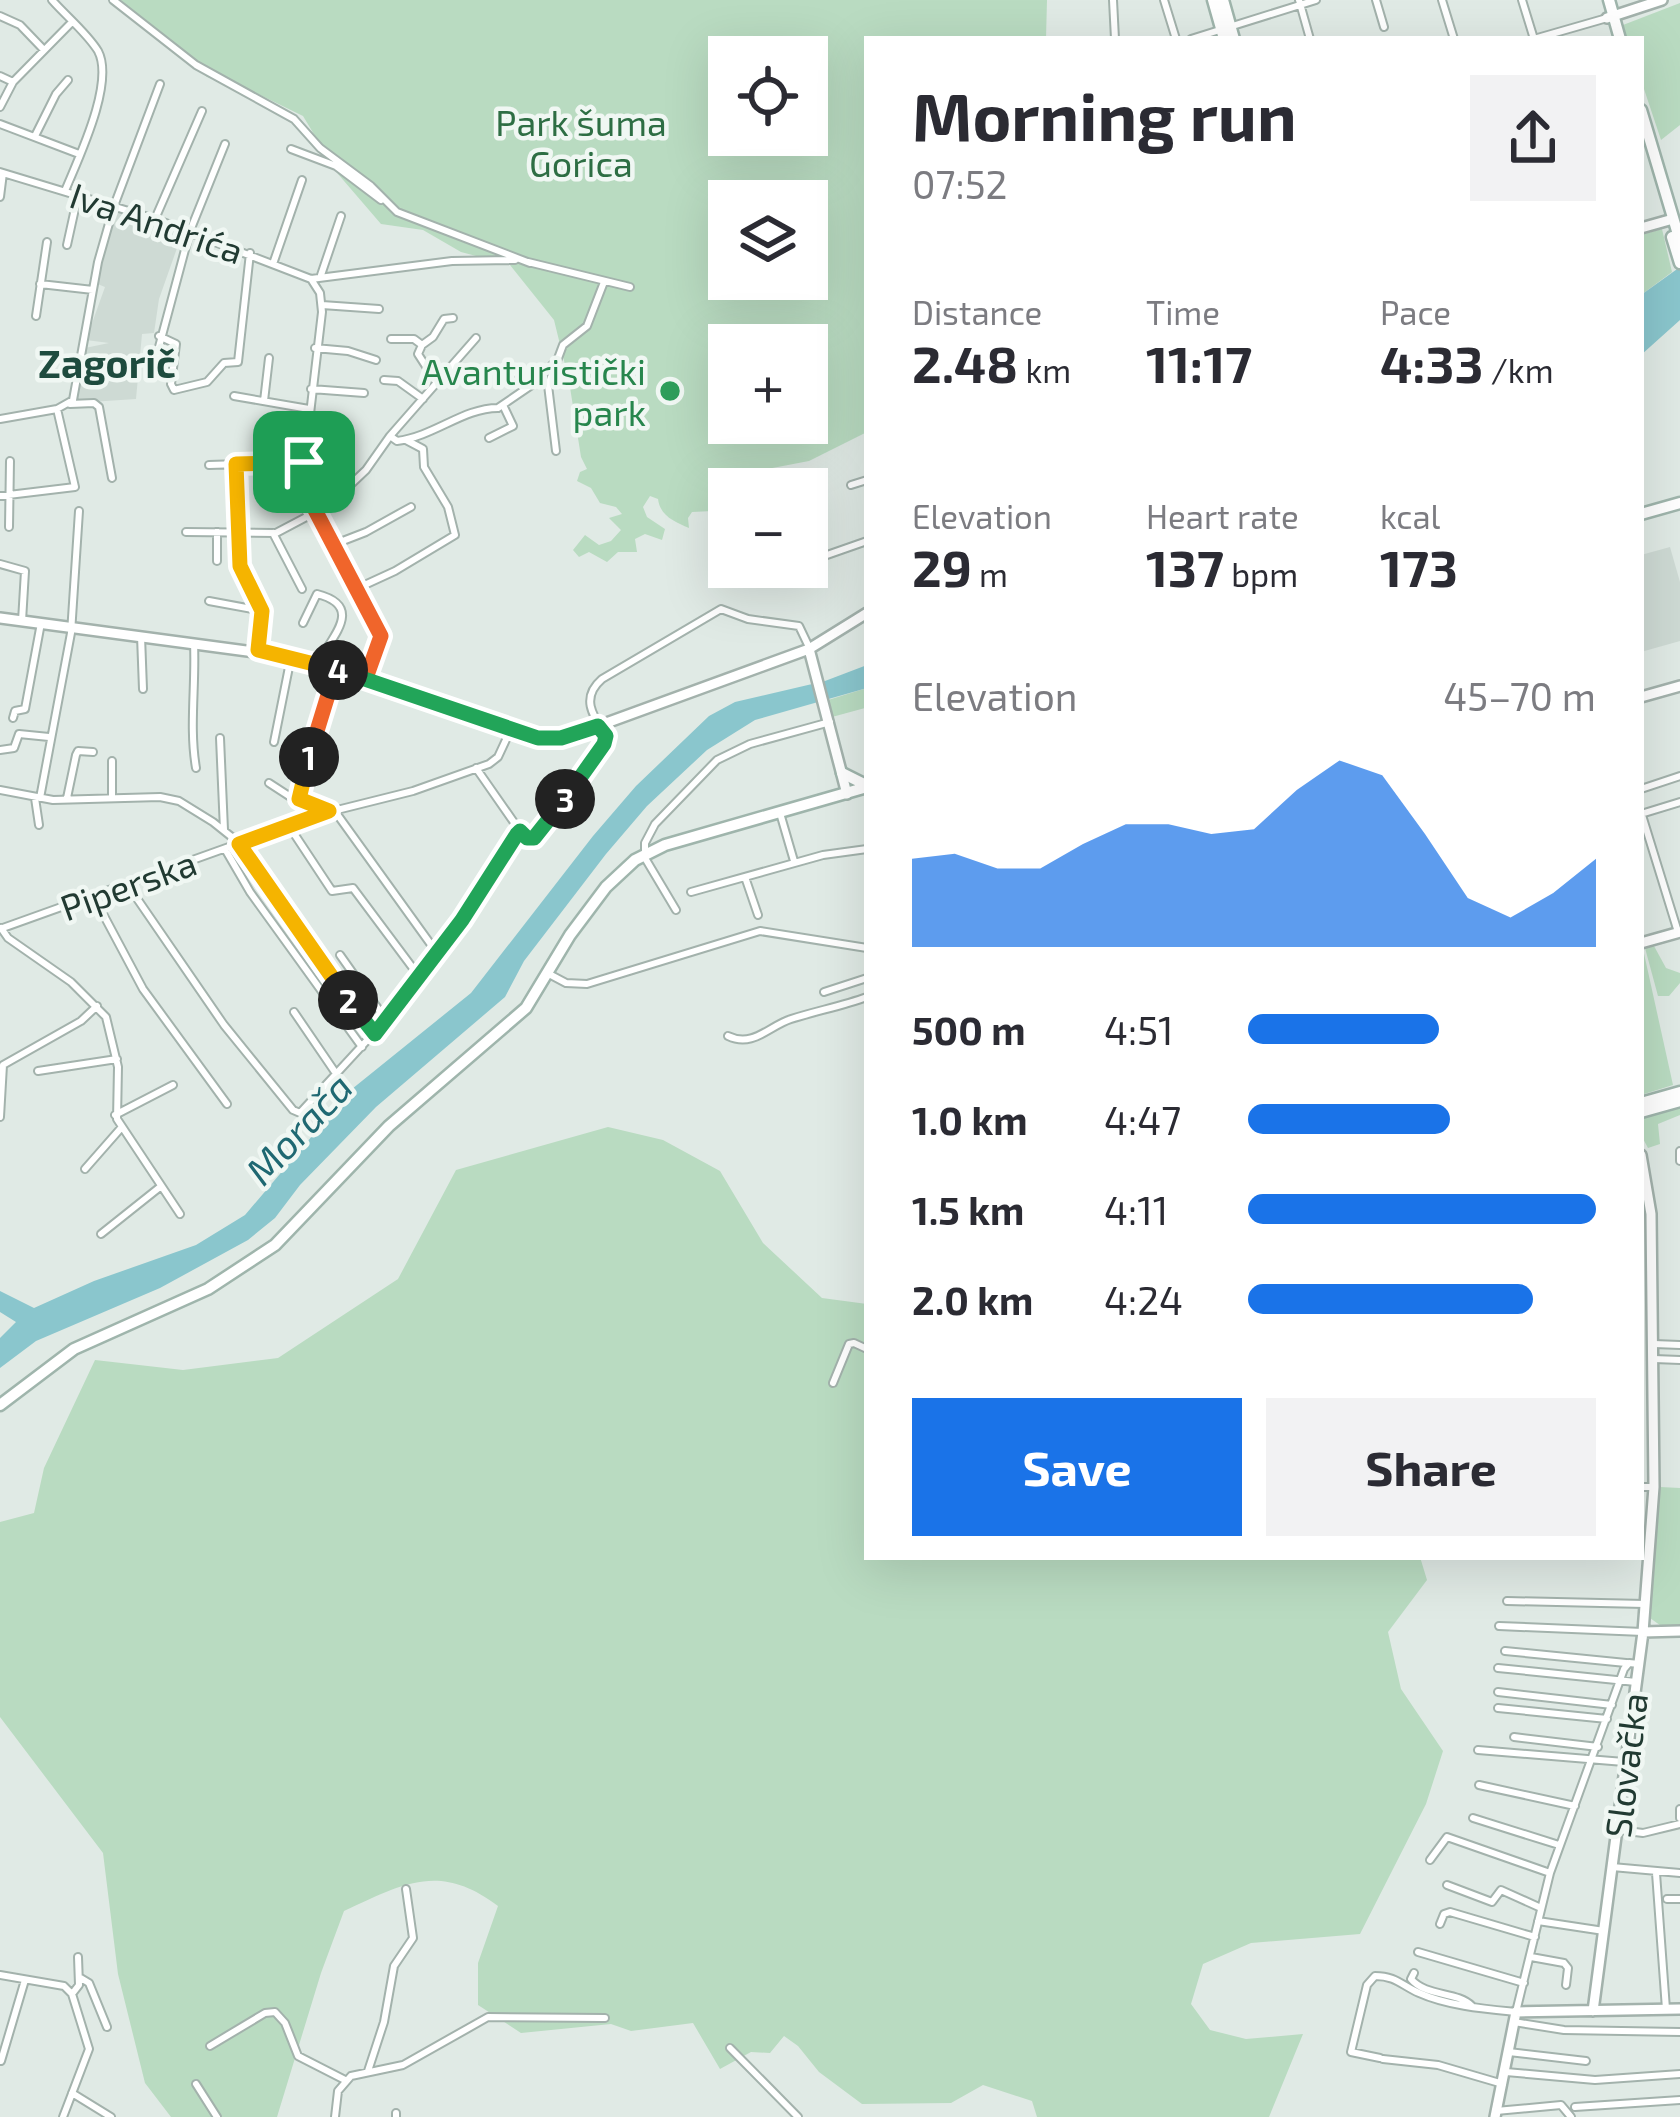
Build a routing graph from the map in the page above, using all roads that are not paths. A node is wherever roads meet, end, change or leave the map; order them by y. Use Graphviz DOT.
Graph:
graph roads {
  1 [pos="52,0"];
  2 [pos="113,0"];
  3 [pos="1113,0"];
  4 [pos="1164,0"];
  5 [pos="1213,0"];
  6 [pos="1223,0"];
  7 [pos="1316,0"];
  8 [pos="1376,0"];
  9 [pos="1442,0"];
  10 [pos="1522,0"];
  11 [pos="1605,0"];
  12 [pos="1662,0"];
  13 [pos="1300,3"];
  14 [pos="0,16"];
  15 [pos="1610,17"];
  16 [pos="72,22"];
  17 [pos="1384,27"];
  18 [pos="1228,34"];
  19 [pos="1114,36"];
  20 [pos="1175,36"];
  21 [pos="1309,36"];
  22 [pos="1453,36"];
  23 [pos="1533,36"];
  24 [pos="1544,36"];
  25 [pos="1616,36"];
  26 [pos="44,50"];
  27 [pos="0,76"];
  28 [pos="68,80"];
  29 [pos="13,82"];
  30 [pos="160,84"];
  31 [pos="0,106"];
  32 [pos="202,111"];
  33 [pos="1644,123"];
  34 [pos="0,124"];
  35 [pos="34,136"];
  36 [pos="1644,141"];
  37 [pos="225,144"];
  38 [pos="291,149"];
  39 [pos="80,154"];
  40 [pos="1,172"];
  41 [pos="302,179"];
  42 [pos="65,191"];
  43 [pos="78,195"];
  44 [pos="0,197"];
  45 [pos="385,201"];
  46 [pos="115,206"];
  47 [pos="341,216"];
  48 [pos="155,219"];
  49 [pos="1670,223"];
  50 [pos="190,231"];
  51 [pos="47,242"];
  52 [pos="67,245"];
  53 [pos="250,253"];
  54 [pos="274,261"];
  55 [pos="530,263"];
  56 [pos="1680,263"];
  57 [pos="321,275"];
  58 [pos="311,279"];
  59 [pos="604,282"];
  60 [pos="40,284"];
  61 [pos="630,287"];
  62 [pos="93,290"];
  63 [pos="322,305"];
  64 [pos="379,309"];
  65 [pos="37,316"];
  66 [pos="454,318"];
  67 [pos="159,336"];
  68 [pos="476,338"];
  69 [pos="391,339"];
  70 [pos="422,345"];
  71 [pos="316,348"];
  72 [pos="268,358"];
  73 [pos="376,360"];
  74 [pos="554,363"];
  75 [pos="510,371"];
  76 [pos="152,373"];
  77 [pos="384,380"];
  78 [pos="436,382"];
  79 [pos="536,382"];
  80 [pos="548,385"];
  81 [pos="311,389"];
  82 [pos="364,393"];
  83 [pos="234,396"];
  84 [pos="423,399"];
  85 [pos="264,401"];
  86 [pos="70,404"];
  87 [pos="503,405"];
  88 [pos="57,409"];
  89 [pos="309,409"];
  90 [pos="0,419"];
  91 [pos="430,433"];
  92 [pos="390,436"];
  93 [pos="489,438"];
  94 [pos="406,440"];
  95 [pos="341,447"];
  96 [pos="423,449"];
  97 [pos="556,451"];
  98 [pos="304,459"];
  99 [pos="10,461"];
  100 [pos="236,464"];
  101 [pos="209,465"];
  102 [pos="112,478"];
  103 [pos="864,481"];
  104 [pos="850,485"];
  105 [pos="5,496"];
  106 [pos="1680,500"];
  107 [pos="411,507"];
  108 [pos="1644,509"];
  109 [pos="79,511"];
  110 [pos="316,512"];
  111 [pos="9,527"];
  112 [pos="186,532"];
  113 [pos="217,532"];
  114 [pos="273,533"];
  115 [pos="239,534"];
  116 [pos="864,542"];
  117 [pos="335,544"];
  118 [pos="828,555"];
  119 [pos="217,561"];
  120 [pos="0,564"];
  121 [pos="358,588"];
  122 [pos="302,589"];
  123 [pos="208,601"];
  124 [pos="262,611"];
  125 [pos="864,615"];
  126 [pos="0,618"];
  127 [pos="22,621"];
  128 [pos="41,623"];
  129 [pos="303,623"];
  130 [pos="72,628"];
  131 [pos="141,636"];
  132 [pos="194,643"];
  133 [pos="258,650"];
  134 [pos="812,654"];
  135 [pos="291,657"];
  136 [pos="319,664"];
  137 [pos="336,669"];
  138 [pos="366,678"];
  139 [pos="1680,686"];
  140 [pos="143,688"];
  141 [pos="1644,696"];
  142 [pos="14,718"];
  143 [pos="829,720"];
  144 [pos="598,726"];
  145 [pos="511,729"];
  146 [pos="49,737"];
  147 [pos="220,738"];
  148 [pos="274,742"];
  149 [pos="0,750"];
  150 [pos="93,752"];
  151 [pos="112,761"];
  152 [pos="196,768"];
  153 [pos="476,768"];
  154 [pos="842,773"];
  155 [pos="1680,776"];
  156 [pos="864,782"];
  157 [pos="269,783"];
  158 [pos="864,784"];
  159 [pos="1644,788"];
  160 [pos="0,790"];
  161 [pos="844,793"];
  162 [pos="112,795"];
  163 [pos="38,798"];
  164 [pos="67,798"];
  165 [pos="299,799"];
  166 [pos="1679,803"];
  167 [pos="332,811"];
  168 [pos="1644,812"];
  169 [pos="780,813"];
  170 [pos="1680,813"];
  171 [pos="39,825"];
  172 [pos="289,826"];
  173 [pos="224,830"];
  174 [pos="520,831"];
  175 [pos="239,844"];
  176 [pos="225,849"];
  177 [pos="864,850"];
  178 [pos="1648,852"];
  179 [pos="644,854"];
  180 [pos="794,862"];
  181 [pos="745,877"];
  182 [pos="127,884"];
  183 [pos="691,892"];
  184 [pos="94,897"];
  185 [pos="676,910"];
  186 [pos="758,915"];
  187 [pos="1,928"];
  188 [pos="1679,932"];
  189 [pos="1644,942"];
  190 [pos="864,948"];
  191 [pos="437,953"];
  192 [pos="340,955"];
  193 [pos="549,974"];
  194 [pos="418,975"];
  195 [pos="864,979"];
  196 [pos="824,992"];
  197 [pos="864,999"];
  198 [pos="97,1006"];
  199 [pos="294,1012"];
  200 [pos="386,1020"];
  201 [pos="375,1034"];
  202 [pos="728,1036"];
  203 [pos="362,1047"];
  204 [pos="117,1058"];
  205 [pos="38,1071"];
  206 [pos="337,1075"];
  207 [pos="173,1085"];
  208 [pos="1680,1096"];
  209 [pos="227,1104"];
  210 [pos="1644,1107"];
  211 [pos="116,1115"];
  212 [pos="0,1117"];
  213 [pos="122,1128"];
  214 [pos="1680,1151"];
  215 [pos="1680,1161"];
  216 [pos="85,1169"];
  217 [pos="160,1186"];
  218 [pos="180,1214"];
  219 [pos="1646,1214"];
  220 [pos="101,1234"];
  221 [pos="1654,1344"];
  222 [pos="1680,1345"];
  223 [pos="864,1347"];
  224 [pos="1654,1359"];
  225 [pos="1680,1360"];
  226 [pos="832,1383"];
  227 [pos="0,1405"];
  228 [pos="1644,1430"];
  229 [pos="1655,1430"];
  230 [pos="1644,1450"];
  231 [pos="1655,1450"];
  232 [pos="1644,1487"];
  233 [pos="1654,1487"];
  234 [pos="1646,1519"];
  235 [pos="1646,1548"];
  236 [pos="1507,1600"];
  237 [pos="1645,1604"];
  238 [pos="1498,1626"];
  239 [pos="1680,1631"];
  240 [pos="1643,1632"];
  241 [pos="1505,1651"];
  242 [pos="1634,1664"];
  243 [pos="1498,1668"];
  244 [pos="1620,1681"];
  245 [pos="1636,1682"];
  246 [pos="1498,1692"];
  247 [pos="1612,1705"];
  248 [pos="1498,1708"];
  249 [pos="1607,1719"];
  250 [pos="1514,1737"];
  251 [pos="1598,1747"];
  252 [pos="1478,1750"];
  253 [pos="1593,1760"];
  254 [pos="1626,1762"];
  255 [pos="1479,1785"];
  256 [pos="1575,1806"];
  257 [pos="1680,1817"];
  258 [pos="1473,1818"];
  259 [pos="1617,1830"];
  260 [pos="1559,1845"];
  261 [pos="1430,1860"];
  262 [pos="1612,1867"];
  263 [pos="1550,1873"];
  264 [pos="1657,1873"];
  265 [pos="1680,1873"];
  266 [pos="1447,1885"];
  267 [pos="406,1889"];
  268 [pos="1666,1899"];
  269 [pos="1680,1899"];
  270 [pos="1541,1908"];
  271 [pos="1538,1921"];
  272 [pos="1440,1924"];
  273 [pos="1604,1931"];
  274 [pos="1534,1937"];
  275 [pos="1418,1952"];
  276 [pos="78,1957"];
  277 [pos="1531,1957"];
  278 [pos="1414,1973"];
  279 [pos="0,1976"];
  280 [pos="79,1978"];
  281 [pos="26,1980"];
  282 [pos="1524,1983"];
  283 [pos="1566,1985"];
  284 [pos="72,1994"];
  285 [pos="1472,2006"];
  286 [pos="1666,2009"];
  287 [pos="1680,2009"];
  288 [pos="1593,2011"];
  289 [pos="1515,2017"];
  290 [pos="605,2018"];
  291 [pos="107,2027"];
  292 [pos="1680,2032"];
  293 [pos="210,2046"];
  294 [pos="730,2048"];
  295 [pos="1509,2052"];
  296 [pos="1,2061"];
  297 [pos="1586,2061"];
  298 [pos="368,2072"];
  299 [pos="1680,2074"];
  300 [pos="1504,2078"];
  301 [pos="345,2080"];
  302 [pos="196,2084"];
  303 [pos="72,2093"];
  304 [pos="1680,2100"];
  305 [pos="1575,2107"];
  306 [pos="1496,2114"];
  307 [pos="63,2117"];
  308 [pos="111,2117"];
  309 [pos="218,2117"];
  310 [pos="335,2117"];
  311 [pos="798,2117"];
  312 [pos="1570,2117"];
  1 -- 16 [label="street"];
  2 -- 45 [label="street"];
  3 -- 19 [label="street"];
  4 -- 20 [label="street"];
  5 -- 18 [label="main road"];
  6 -- 18 [label="main road"];
  7 -- 13 [label="street"];
  8 -- 17 [label="street"];
  9 -- 22 [label="street"];
  10 -- 23 [label="street"];
  11 -- 15 [label="main road"];
  12 -- 15 [label="street"];
  13 -- 18 [label="street"];
  13 -- 21 [label="street"];
  14 -- 26 [label="street"];
  15 -- 24 [label="street"];
  15 -- 25 [label="main road"];
  16 -- 26 [label="street"];
  16 -- 39 [label="street"];
  26 -- 29 [label="street"];
  27 -- 29 [label="street"];
  28 -- 35 [label="street"];
  29 -- 31 [label="street"];
  30 -- 46 [label="street"];
  32 -- 48 [label="street"];
  33 -- 49 [label="main road"];
  34 -- 35 [label="street"];
  35 -- 39 [label="street"];
  36 -- 49 [label="main road"];
  37 -- 50 [label="street"];
  38 -- 45 [label="street"];
  39 -- 42 [label="street"];
  40 -- 42 [label="street, Iva Andrića"];
  40 -- 44 [label="street"];
  41 -- 54 [label="street"];
  42 -- 43 [label="street, Iva Andrića"];
  43 -- 46 [label="street, Iva Andrića"];
  43 -- 52 [label="street"];
  45 -- 55 [label="street"];
  46 -- 48 [label="street, Iva Andrića"];
  46 -- 62 [label="street"];
  47 -- 57 [label="street"];
  48 -- 50 [label="street, Iva Andrića"];
  49 -- 56 [label="main road"];
  50 -- 53 [label="street, Iva Andrića"];
  50 -- 67 [label="street"];
  51 -- 60 [label="street"];
  53 -- 54 [label="street, Iva Andrića"];
  53 -- 67 [label="street"];
  54 -- 58 [label="street, Iva Andrića"];
  55 -- 57 [label="street"];
  55 -- 59 [label="street"];
  57 -- 58 [label="street"];
  58 -- 63 [label="street"];
  59 -- 61 [label="street"];
  59 -- 74 [label="street"];
  60 -- 62 [label="street"];
  60 -- 65 [label="street"];
  62 -- 86 [label="street"];
  63 -- 64 [label="street"];
  63 -- 71 [label="street"];
  66 -- 70 [label="street"];
  67 -- 76 [label="street"];
  68 -- 78 [label="street"];
  69 -- 70 [label="street"];
  70 -- 78 [label="street"];
  71 -- 73 [label="street"];
  71 -- 81 [label="street"];
  72 -- 85 [label="street"];
  74 -- 79 [label="street"];
  74 -- 80 [label="street"];
  75 -- 79 [label="street"];
  77 -- 84 [label="street"];
  78 -- 84 [label="street"];
  79 -- 80 [label="street"];
  79 -- 87 [label="street"];
  80 -- 97 [label="street"];
  81 -- 82 [label="street"];
  81 -- 89 [label="street"];
  83 -- 85 [label="street"];
  84 -- 92 [label="street"];
  85 -- 89 [label="street"];
  86 -- 88 [label="street"];
  86 -- 102 [label="street"];
  87 -- 91 [label="street"];
  87 -- 93 [label="street"];
  88 -- 90 [label="street"];
  88 -- 105 [label="street"];
  89 -- 98 [label="street"];
  91 -- 94 [label="street"];
  91 -- 96 [label="street"];
  92 -- 94 [label="street"];
  92 -- 110 [label="street"];
  94 -- 96 [label="street"];
  95 -- 98 [label="street"];
  96 -- 121 [label="street"];
  98 -- 100 [label="street"];
  98 -- 110 [label="street"];
  99 -- 105 [label="street"];
  100 -- 101 [label="street"];
  100 -- 115 [label="street"];
  103 -- 104 [label="street"];
  105 -- 111 [label="street"];
  106 -- 108 [label="main road"];
  107 -- 117 [label="street"];
  109 -- 130 [label="street"];
  110 -- 114 [label="street"];
  110 -- 117 [label="street"];
  112 -- 113 [label="street"];
  113 -- 115 [label="street"];
  113 -- 119 [label="street"];
  114 -- 115 [label="street"];
  114 -- 122 [label="street"];
  115 -- 124 [label="street"];
  116 -- 118 [label="street"];
  117 -- 121 [label="street"];
  120 -- 127 [label="street"];
  121 -- 138 [label="street"];
  123 -- 124 [label="street"];
  124 -- 133 [label="street"];
  125 -- 134 [label="street"];
  126 -- 127 [label="street"];
  127 -- 128 [label="street"];
  128 -- 130 [label="street"];
  128 -- 142 [label="street"];
  129 -- 136 [label="street"];
  130 -- 131 [label="street"];
  130 -- 146 [label="street"];
  131 -- 132 [label="street"];
  131 -- 140 [label="street"];
  132 -- 133 [label="street"];
  132 -- 152 [label="street"];
  133 -- 135 [label="street"];
  134 -- 143 [label="street"];
  134 -- 144 [label="street"];
  134 -- 144 [label="street"];
  135 -- 136 [label="street"];
  135 -- 148 [label="street"];
  136 -- 137 [label="street"];
  137 -- 138 [label="street"];
  137 -- 165 [label="street"];
  138 -- 145 [label="street"];
  139 -- 141 [label="street"];
  143 -- 154 [label="street"];
  143 -- 179 [label="street"];
  144 -- 145 [label="street"];
  144 -- 174 [label="street"];
  145 -- 153 [label="street, Piperska"];
  146 -- 149 [label="street"];
  146 -- 163 [label="street"];
  147 -- 173 [label="street"];
  150 -- 164 [label="street"];
  151 -- 162 [label="street"];
  153 -- 167 [label="street, Piperska"];
  153 -- 174 [label="street"];
  154 -- 156 [label="main road"];
  154 -- 161 [label="street"];
  155 -- 159 [label="street"];
  157 -- 165 [label="street"];
  158 -- 161 [label="main road"];
  160 -- 163 [label="street"];
  161 -- 169 [label="main road"];
  162 -- 164 [label="street"];
  162 -- 173 [label="street"];
  163 -- 164 [label="street"];
  163 -- 171 [label="street"];
  165 -- 167 [label="street"];
  166 -- 168 [label="street"];
  166 -- 170 [label="street"];
  167 -- 172 [label="street, Piperska"];
  167 -- 191 [label="street"];
  169 -- 179 [label="main road"];
  169 -- 180 [label="street"];
  172 -- 175 [label="street, Piperska"];
  172 -- 194 [label="street"];
  173 -- 175 [label="street"];
  174 -- 191 [label="street"];
  175 -- 176 [label="street, Piperska"];
  175 -- 201 [label="street"];
  176 -- 182 [label="street, Piperska"];
  176 -- 203 [label="street"];
  177 -- 180 [label="street"];
  178 -- 188 [label="street"];
  179 -- 185 [label="street"];
  179 -- 193 [label="main road"];
  180 -- 181 [label="street"];
  181 -- 183 [label="street"];
  181 -- 186 [label="street"];
  182 -- 184 [label="street, Piperska"];
  182 -- 206 [label="street"];
  184 -- 187 [label="street, Piperska"];
  184 -- 209 [label="street"];
  187 -- 198 [label="street"];
  188 -- 189 [label="street"];
  190 -- 193 [label="street"];
  191 -- 194 [label="street"];
  192 -- 200 [label="street"];
  193 -- 227 [label="main road"];
  194 -- 200 [label="street"];
  195 -- 196 [label="street"];
  197 -- 202 [label="street"];
  198 -- 204 [label="street"];
  198 -- 212 [label="street"];
  199 -- 206 [label="street"];
  200 -- 201 [label="street"];
  201 -- 203 [label="street"];
  203 -- 206 [label="street"];
  204 -- 205 [label="street"];
  204 -- 211 [label="street"];
  207 -- 211 [label="street"];
  208 -- 210 [label="main road"];
  211 -- 213 [label="street"];
  213 -- 216 [label="street"];
  213 -- 217 [label="street"];
  214 -- 215 [label="street"];
  217 -- 218 [label="street"];
  217 -- 220 [label="street"];
  219 -- 221 [label="street, Slovačka"];
  221 -- 222 [label="street"];
  221 -- 224 [label="street, Slovačka"];
  223 -- 226 [label="street"];
  224 -- 225 [label="street"];
  224 -- 229 [label="street, Slovačka"];
  228 -- 229 [label="street"];
  229 -- 231 [label="street, Slovačka"];
  230 -- 231 [label="street"];
  231 -- 233 [label="street, Slovačka"];
  232 -- 233 [label="street"];
  233 -- 234 [label="street, Slovačka"];
  234 -- 235 [label="street, Slovačka"];
  235 -- 237 [label="street, Slovačka"];
  236 -- 237 [label="street"];
  237 -- 240 [label="street, Slovačka"];
  238 -- 240 [label="street"];
  239 -- 240 [label="street"];
  240 -- 242 [label="street, Slovačka"];
  241 -- 242 [label="street"];
  242 -- 244 [label="street"];
  242 -- 245 [label="street, Slovačka"];
  243 -- 244 [label="street"];
  244 -- 245 [label="street"];
  244 -- 247 [label="street"];
  245 -- 254 [label="street, Slovačka"];
  246 -- 247 [label="street"];
  247 -- 249 [label="street"];
  248 -- 249 [label="street"];
  249 -- 251 [label="street"];
  250 -- 251 [label="street"];
  251 -- 253 [label="street"];
  252 -- 253 [label="street"];
  253 -- 254 [label="street"];
  253 -- 256 [label="street"];
  254 -- 259 [label="street, Slovačka"];
  255 -- 256 [label="street"];
  256 -- 260 [label="street"];
  257 -- 259 [label="street"];
  258 -- 260 [label="street"];
  259 -- 262 [label="street, Slovačka"];
  260 -- 263 [label="street"];
  261 -- 263 [label="street"];
  262 -- 264 [label="street, Slovačka"];
  262 -- 273 [label="street, Slovačka"];
  263 -- 270 [label="street"];
  264 -- 265 [label="street, Slovačka"];
  264 -- 286 [label="street"];
  266 -- 270 [label="street"];
  267 -- 298 [label="street"];
  268 -- 269 [label="street"];
  270 -- 271 [label="street"];
  271 -- 273 [label="street"];
  271 -- 274 [label="street"];
  272 -- 274 [label="street"];
  273 -- 288 [label="street, Slovačka"];
  274 -- 277 [label="street"];
  275 -- 282 [label="street"];
  276 -- 280 [label="street"];
  277 -- 282 [label="street"];
  277 -- 283 [label="street"];
  278 -- 285 [label="street"];
  279 -- 281 [label="street"];
  280 -- 284 [label="street"];
  280 -- 291 [label="street"];
  281 -- 284 [label="street"];
  281 -- 296 [label="street"];
  282 -- 289 [label="street"];
  284 -- 303 [label="street"];
  285 -- 289 [label="street"];
  285 -- 300 [label="street"];
  286 -- 287 [label="street"];
  286 -- 288 [label="street"];
  288 -- 289 [label="street"];
  289 -- 292 [label="street"];
  289 -- 295 [label="street"];
  290 -- 298 [label="street"];
  293 -- 301 [label="street"];
  294 -- 311 [label="street"];
  295 -- 297 [label="street"];
  295 -- 300 [label="street"];
  298 -- 301 [label="street"];
  299 -- 300 [label="street"];
  300 -- 306 [label="street"];
  301 -- 310 [label="street"];
  302 -- 309 [label="street"];
  303 -- 307 [label="street"];
  303 -- 308 [label="street"];
  304 -- 305 [label="street"];
  306 -- 312 [label="street"];
}
